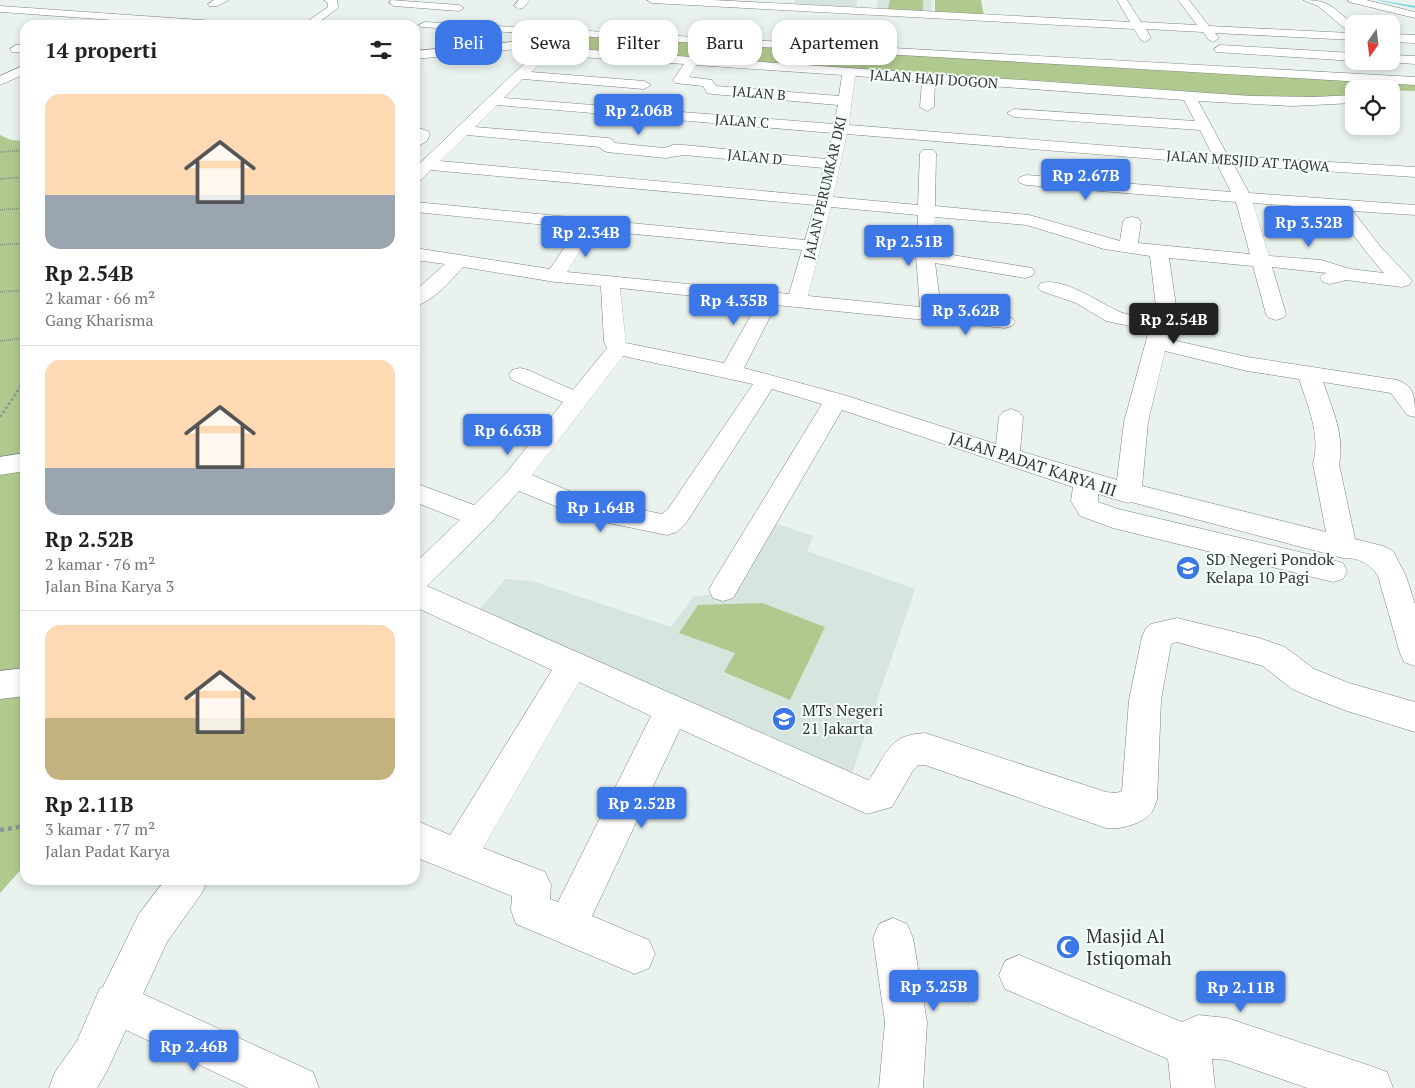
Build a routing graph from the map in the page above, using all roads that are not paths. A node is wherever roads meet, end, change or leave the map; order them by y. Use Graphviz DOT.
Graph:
graph roads {
  1 [pos="25,0"];
  2 [pos="224,0"];
  3 [pos="329,0"];
  4 [pos="396,0"];
  5 [pos="652,0"];
  6 [pos="664,0"];
  7 [pos="1122,0"];
  8 [pos="1183,0"];
  9 [pos="1308,0"];
  10 [pos="1352,0"];
  11 [pos="1369,0"];
  12 [pos="212,4"];
  13 [pos="788,7"];
  14 [pos="1061,8"];
  15 [pos="470,9"];
  16 [pos="1415,10"];
  17 [pos="1192,12"];
  18 [pos="656,13"];
  19 [pos="1212,13"];
  20 [pos="1415,15"];
  21 [pos="510,16"];
  22 [pos="134,17"];
  23 [pos="1318,17"];
  24 [pos="1338,18"];
  25 [pos="128,20"];
  26 [pos="170,20"];
  27 [pos="315,20"];
  28 [pos="1345,23"];
  29 [pos="502,24"];
  30 [pos="420,26"];
  31 [pos="1136,26"];
  32 [pos="435,27"];
  33 [pos="1068,27"];
  34 [pos="502,30"];
  35 [pos="1207,30"];
  36 [pos="599,34"];
  37 [pos="678,35"];
  38 [pos="1345,37"];
  39 [pos="1400,38"];
  40 [pos="1415,39"];
  41 [pos="924,40"];
  42 [pos="772,44"];
  43 [pos="512,46"];
  44 [pos="1077,48"];
  45 [pos="1220,50"];
  46 [pos="897,51"];
  47 [pos="420,53"];
  48 [pos="925,53"];
  49 [pos="1345,57"];
  50 [pos="1158,58"];
  51 [pos="1400,60"];
  52 [pos="1415,60"];
  53 [pos="688,61"];
  54 [pos="690,65"];
  55 [pos="742,65"];
  56 [pos="767,67"];
  57 [pos="1400,69"];
  58 [pos="1235,70"];
  59 [pos="20,72"];
  60 [pos="849,73"];
  61 [pos="520,75"];
  62 [pos="1086,76"];
  63 [pos="929,79"];
  64 [pos="0,82"];
  65 [pos="1009,84"];
  66 [pos="644,85"];
  67 [pos="1415,85"];
  68 [pos="1400,92"];
  69 [pos="1189,96"];
  70 [pos="665,100"];
  71 [pos="844,100"];
  72 [pos="1345,100"];
  73 [pos="494,101"];
  74 [pos="927,107"];
  75 [pos="1014,113"];
  76 [pos="651,121"];
  77 [pos="1205,126"];
  78 [pos="841,129"];
  79 [pos="464,130"];
  80 [pos="930,130"];
  81 [pos="1021,143"];
  82 [pos="637,151"];
  83 [pos="1312,151"];
  84 [pos="928,153"];
  85 [pos="1223,160"];
  86 [pos="832,164"];
  87 [pos="428,165"];
  88 [pos="1330,167"];
  89 [pos="420,172"];
  90 [pos="1415,172"];
  91 [pos="616,183"];
  92 [pos="1243,198"];
  93 [pos="1027,200"];
  94 [pos="824,202"];
  95 [pos="1339,204"];
  96 [pos="420,207"];
  97 [pos="1415,210"];
  98 [pos="927,212"];
  99 [pos="1132,222"];
  100 [pos="588,224"];
  101 [pos="812,246"];
  102 [pos="1128,248"];
  103 [pos="1159,252"];
  104 [pos="420,255"];
  105 [pos="925,256"];
  106 [pos="458,262"];
  107 [pos="1263,266"];
  108 [pos="1025,272"];
  109 [pos="555,276"];
  110 [pos="610,282"];
  111 [pos="1408,287"];
  112 [pos="1048,288"];
  113 [pos="420,297"];
  114 [pos="770,298"];
  115 [pos="797,301"];
  116 [pos="931,314"];
  117 [pos="1276,314"];
  118 [pos="1005,322"];
  119 [pos="1158,334"];
  120 [pos="618,348"];
  121 [pos="731,371"];
  122 [pos="1309,374"];
  123 [pos="520,375"];
  124 [pos="766,381"];
  125 [pos="577,400"];
  126 [pos="836,400"];
  127 [pos="1415,410"];
  128 [pos="1011,417"];
  129 [pos="1007,456"];
  130 [pos="20,463"];
  131 [pos="0,466"];
  132 [pos="516,478"];
  133 [pos="1087,482"];
  134 [pos="420,494"];
  135 [pos="1128,494"];
  136 [pos="480,518"];
  137 [pos="1338,560"];
  138 [pos="420,575"];
  139 [pos="723,590"];
  140 [pos="420,596"];
  141 [pos="1410,624"];
  142 [pos="1415,653"];
  143 [pos="572,665"];
  144 [pos="20,683"];
  145 [pos="0,685"];
  146 [pos="672,710"];
  147 [pos="1415,717"];
  148 [pos="420,840"];
  149 [pos="458,857"];
  150 [pos="185,885"];
  151 [pos="568,925"];
  152 [pos="894,938"];
  153 [pos="635,954"];
  154 [pos="1019,975"];
  155 [pos="115,1003"];
  156 [pos="1189,1046"];
  157 [pos="71,1088"];
  158 [pos="297,1088"];
  159 [pos="900,1088"];
  160 [pos="1192,1088"];
  161 [pos="1371,1088"];
  1 -- 22 [label="street"];
  2 -- 12 [label="street"];
  3 -- 27 [label="street"];
  4 -- 15 [label="street"];
  5 -- 6 [label="street"];
  6 -- 13 [label="street"];
  6 -- 18 [label="street"];
  7 -- 31 [label="street"];
  8 -- 17 [label="street"];
  9 -- 24 [label="street"];
  10 -- 20 [label="street"];
  11 -- 16 [label="street"];
  13 -- 33 [label="street"];
  14 -- 33 [label="street"];
  17 -- 19 [label="street"];
  17 -- 35 [label="street"];
  21 -- 29 [label="street"];
  22 -- 25 [label="street"];
  22 -- 26 [label="street"];
  23 -- 24 [label="street"];
  24 -- 28 [label="street"];
  30 -- 32 [label="street"];
  31 -- 33 [label="street"];
  31 -- 35 [label="street"];
  31 -- 50 [label="street"];
  34 -- 36 [label="street"];
  35 -- 38 [label="street"];
  35 -- 45 [label="street"];
  37 -- 42 [label="street"];
  39 -- 40 [label="street"];
  41 -- 48 [label="street"];
  42 -- 56 [label="street"];
  43 -- 47 [label="street"];
  44 -- 62 [label="street"];
  45 -- 49 [label="street"];
  45 -- 58 [label="street"];
  46 -- 48 [label="street"];
  48 -- 62 [label="street"];
  50 -- 58 [label="street"];
  50 -- 62 [label="street"];
  51 -- 52 [label="street"];
  53 -- 61 [label="street, JALAN HAJI DOGON"];
  54 -- 71 [label="street, JALAN B"];
  55 -- 56 [label="street, JALAN HAJI DOGON"];
  56 -- 60 [label="street, JALAN HAJI DOGON"];
  57 -- 67 [label="street"];
  58 -- 67 [label="street"];
  59 -- 64 [label="street"];
  60 -- 63 [label="street, JALAN HAJI DOGON"];
  60 -- 71 [label="street, JALAN PERUMKAR DKI"];
  61 -- 66 [label="street"];
  61 -- 73 [label="street, JALAN HAJI DOGON"];
  62 -- 65 [label="street, JALAN HAJI DOGON"];
  62 -- 69 [label="street, JALAN HAJI DOGON"];
  63 -- 65 [label="street, JALAN HAJI DOGON"];
  63 -- 74 [label="street"];
  65 -- 75 [label="street"];
  67 -- 68 [label="street"];
  69 -- 72 [label="street, JALAN HAJI DOGON"];
  69 -- 77 [label="street"];
  70 -- 76 [label="street"];
  71 -- 78 [label="street, JALAN PERUMKAR DKI"];
  73 -- 76 [label="street, JALAN C"];
  73 -- 79 [label="street, JALAN HAJI DOGON"];
  75 -- 77 [label="street"];
  75 -- 81 [label="street"];
  76 -- 78 [label="street, JALAN C"];
  77 -- 85 [label="street"];
  78 -- 80 [label="street, JALAN C"];
  78 -- 86 [label="street, JALAN PERUMKAR DKI"];
  79 -- 82 [label="street, JALAN D"];
  79 -- 87 [label="street, JALAN HAJI DOGON"];
  80 -- 81 [label="street, JALAN MESJID AT TAQWA"];
  81 -- 85 [label="street, JALAN MESJID AT TAQWA"];
  81 -- 93 [label="street"];
  82 -- 86 [label="street, JALAN D"];
  82 -- 91 [label="street"];
  83 -- 88 [label="street"];
  84 -- 98 [label="street"];
  85 -- 88 [label="street, JALAN MESJID AT TAQWA"];
  85 -- 92 [label="street"];
  86 -- 94 [label="street, JALAN PERUMKAR DKI"];
  87 -- 89 [label="street, JALAN HAJI DOGON"];
  87 -- 91 [label="street"];
  88 -- 90 [label="street, JALAN MESJID AT TAQWA"];
  91 -- 94 [label="street"];
  92 -- 93 [label="street"];
  92 -- 95 [label="street"];
  92 -- 107 [label="street"];
  93 -- 98 [label="street"];
  93 -- 102 [label="street"];
  94 -- 98 [label="street"];
  94 -- 101 [label="street, JALAN PERUMKAR DKI"];
  95 -- 97 [label="street"];
  95 -- 111 [label="street"];
  96 -- 100 [label="street"];
  98 -- 105 [label="street"];
  99 -- 102 [label="street"];
  100 -- 101 [label="street"];
  100 -- 109 [label="street"];
  101 -- 115 [label="street, JALAN PERUMKAR DKI"];
  102 -- 103 [label="street"];
  103 -- 107 [label="street"];
  103 -- 119 [label="street"];
  104 -- 106 [label="street"];
  105 -- 108 [label="street"];
  105 -- 116 [label="street"];
  106 -- 109 [label="street"];
  106 -- 113 [label="street"];
  107 -- 111 [label="street"];
  107 -- 117 [label="street"];
  109 -- 110 [label="street"];
  110 -- 114 [label="street"];
  110 -- 120 [label="street"];
  112 -- 119 [label="street"];
  114 -- 115 [label="street"];
  114 -- 121 [label="street"];
  115 -- 116 [label="street"];
  116 -- 118 [label="street"];
  119 -- 122 [label="street"];
  119 -- 135 [label="street"];
  120 -- 121 [label="street, JALAN PADAT KARYA III"];
  120 -- 125 [label="street"];
  121 -- 124 [label="street, JALAN PADAT KARYA III"];
  122 -- 127 [label="street"];
  122 -- 137 [label="street"];
  123 -- 125 [label="street"];
  124 -- 126 [label="street, JALAN PADAT KARYA III"];
  124 -- 132 [label="street"];
  125 -- 132 [label="street"];
  126 -- 129 [label="street, JALAN PADAT KARYA III"];
  126 -- 139 [label="street"];
  128 -- 129 [label="street"];
  129 -- 133 [label="street, JALAN PADAT KARYA III"];
  130 -- 131 [label="street"];
  132 -- 136 [label="street"];
  133 -- 135 [label="street, JALAN PADAT KARYA III"];
  133 -- 137 [label="street"];
  134 -- 136 [label="street"];
  135 -- 137 [label="street, JALAN PADAT KARYA III"];
  136 -- 138 [label="street"];
  137 -- 141 [label="street, JALAN PADAT KARYA III"];
  140 -- 143 [label="street"];
  141 -- 142 [label="street"];
  143 -- 146 [label="street"];
  143 -- 149 [label="street"];
  144 -- 145 [label="street"];
  146 -- 147 [label="street"];
  146 -- 151 [label="street"];
  148 -- 149 [label="street"];
  149 -- 151 [label="street"];
  150 -- 155 [label="street"];
  151 -- 153 [label="street"];
  152 -- 159 [label="street"];
  154 -- 156 [label="street"];
  155 -- 157 [label="street"];
  155 -- 158 [label="street"];
  156 -- 160 [label="street"];
  156 -- 161 [label="street"];
}
